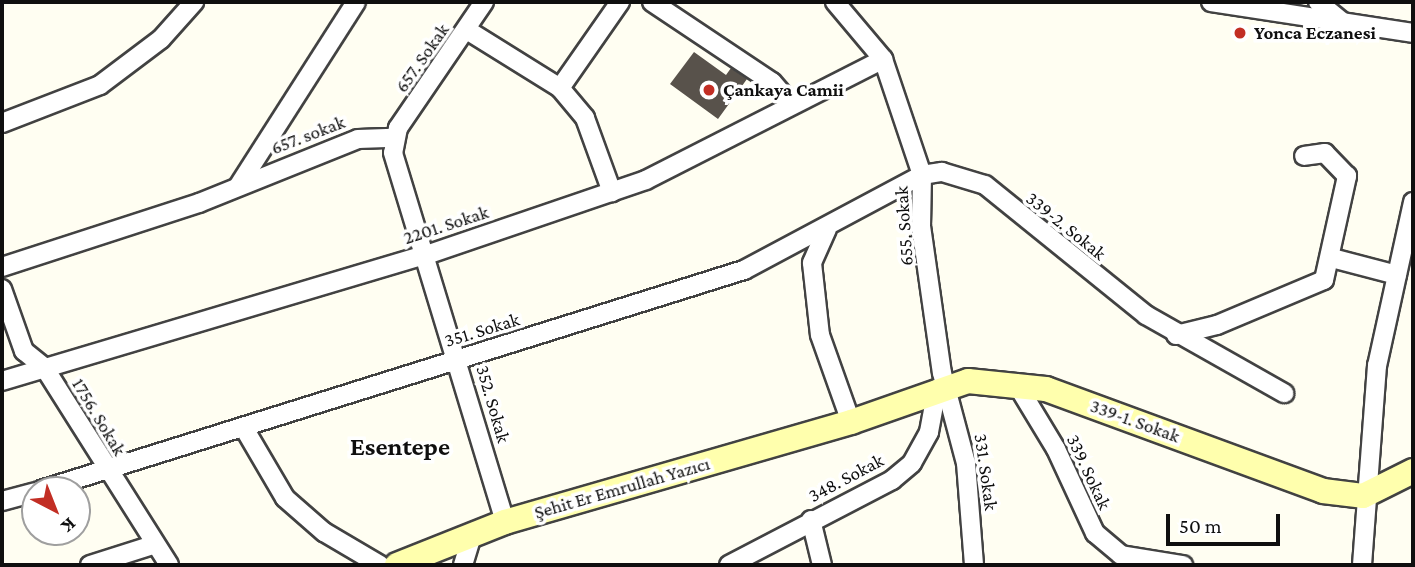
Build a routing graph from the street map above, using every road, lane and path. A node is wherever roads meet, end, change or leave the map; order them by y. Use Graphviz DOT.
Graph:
graph roads {
  1 [pos="194,2"];
  2 [pos="356,2"];
  3 [pos="484,2"];
  4 [pos="620,2"];
  5 [pos="652,2"];
  6 [pos="835,2"];
  7 [pos="1211,2"];
  8 [pos="1318,2"];
  9 [pos="1343,22"];
  10 [pos="467,30"];
  11 [pos="1413,33"];
  12 [pos="883,59"];
  13 [pos="560,88"];
  14 [pos="792,105"];
  15 [pos="2,122"];
  16 [pos="394,138"];
  17 [pos="1304,156"];
  18 [pos="922,175"];
  19 [pos="239,185"];
  20 [pos="612,192"];
  21 [pos="1413,202"];
  22 [pos="827,229"];
  23 [pos="426,255"];
  24 [pos="1332,258"];
  25 [pos="2,267"];
  26 [pos="1396,275"];
  27 [pos="2,289"];
  28 [pos="1176,335"];
  29 [pos="458,360"];
  30 [pos="44,367"];
  31 [pos="2,381"];
  32 [pos="1016,383"];
  33 [pos="941,387"];
  34 [pos="1284,393"];
  35 [pos="851,422"];
  36 [pos="244,428"];
  37 [pos="106,471"];
  38 [pos="1413,471"];
  39 [pos="89,476"];
  40 [pos="21,496"];
  41 [pos="1363,496"];
  42 [pos="2,501"];
  43 [pos="811,520"];
  44 [pos="505,522"];
  45 [pos="471,539"];
  46 [pos="153,545"];
  47 [pos="90,565"];
  48 [pos="169,565"];
  49 [pos="380,565"];
  50 [pos="397,565"];
  51 [pos="463,565"];
  52 [pos="729,565"];
  53 [pos="822,565"];
  54 [pos="974,565"];
  55 [pos="1182,565"];
  56 [pos="1362,565"];
  1 -- 15 [label="street"];
  2 -- 19 [label="street"];
  3 -- 10 [label="street, 657. Sokak"];
  4 -- 13 [label="street"];
  5 -- 14 [label="street"];
  6 -- 12 [label="street, 655. Sokak"];
  7 -- 9 [label="street"];
  8 -- 9 [label="street"];
  9 -- 11 [label="street"];
  10 -- 13 [label="street"];
  10 -- 16 [label="street, 657. Sokak"];
  12 -- 14 [label="street, 2201. Sokak"];
  12 -- 18 [label="street, 655. Sokak"];
  13 -- 20 [label="street"];
  14 -- 20 [label="street, 2201. Sokak"];
  16 -- 19 [label="street, 657. sokak"];
  16 -- 23 [label="street, 352. Sokak"];
  17 -- 24 [label="street"];
  18 -- 22 [label="street, 351. Sokak"];
  18 -- 28 [label="street, 339-2. Sokak"];
  18 -- 33 [label="street, 655. Sokak"];
  19 -- 25 [label="street, 657. sokak"];
  20 -- 23 [label="street, 2201. Sokak"];
  21 -- 26 [label="street"];
  22 -- 29 [label="street, 351. Sokak"];
  22 -- 35 [label="street"];
  23 -- 29 [label="street, 352. Sokak"];
  23 -- 30 [label="street, 2201. Sokak"];
  24 -- 26 [label="street"];
  24 -- 28 [label="street"];
  26 -- 41 [label="street"];
  27 -- 30 [label="street, 1756. Sokak"];
  28 -- 34 [label="street, 339-2. Sokak"];
  29 -- 36 [label="street, 351. Sokak"];
  29 -- 44 [label="street, 352. Sokak"];
  30 -- 31 [label="street, 2201. Sokak"];
  30 -- 37 [label="street, 1756. Sokak"];
  32 -- 33 [label="street, 339-1. Sokak"];
  32 -- 41 [label="street, 339-1. Sokak"];
  32 -- 55 [label="street, 339. Sokak"];
  33 -- 35 [label="street, 339-1. Sokak"];
  33 -- 43 [label="street, 348. Sokak"];
  33 -- 54 [label="street, 331. Sokak"];
  35 -- 44 [label="street, Şehit Er Emrullah Yazıcı"];
  36 -- 37 [label="street, 351. Sokak"];
  36 -- 49 [label="street"];
  37 -- 39 [label="street, 351. Sokak"];
  37 -- 46 [label="street, 1756. Sokak"];
  38 -- 41 [label="street"];
  40 -- 42 [label="street"];
  41 -- 56 [label="street"];
  43 -- 52 [label="street, 348. Sokak"];
  43 -- 53 [label="street"];
  44 -- 45 [label="street, Şehit Er Emrullah Yazıcı"];
  45 -- 50 [label="street, Şehit Er Emrullah Yazıcı"];
  45 -- 51 [label="street"];
  46 -- 47 [label="street"];
  46 -- 48 [label="street, 1756. Sokak"];
}
